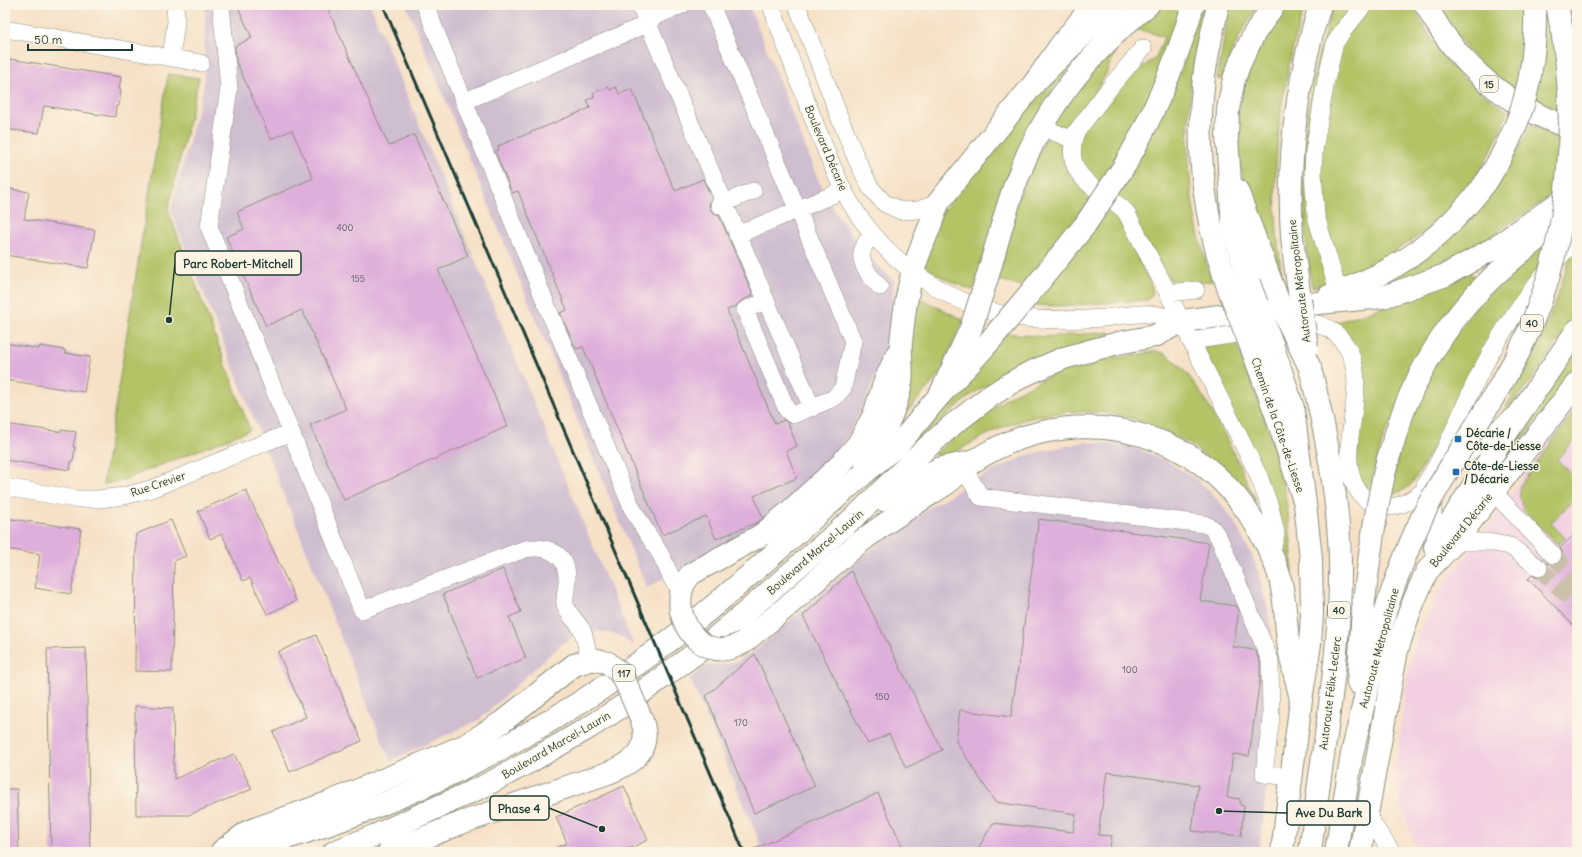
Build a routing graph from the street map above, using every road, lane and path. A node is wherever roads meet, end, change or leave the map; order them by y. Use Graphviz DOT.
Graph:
graph roads {
  1 [pos="175,5"];
  2 [pos="221,5"];
  3 [pos="425,5"];
  4 [pos="640,5"];
  5 [pos="682,5"];
  6 [pos="711,5"];
  7 [pos="771,5"];
  8 [pos="797,5"];
  9 [pos="1093,5"];
  10 [pos="1116,5"];
  11 [pos="1148,5"];
  12 [pos="1193,5"];
  13 [pos="1218,5"];
  14 [pos="1274,5"];
  15 [pos="1320,5"];
  16 [pos="1364,5"];
  17 [pos="1426,5"];
  18 [pos="1535,5"];
  19 [pos="1557,5"];
  20 [pos="647,22"];
  21 [pos="5,29"];
  22 [pos="1144,48"];
  23 [pos="171,58"];
  24 [pos="201,63"];
  25 [pos="1036,81"];
  26 [pos="465,101"];
  27 [pos="1042,127"];
  28 [pos="1577,130"];
  29 [pos="1073,140"];
  30 [pos="1228,166"];
  31 [pos="844,190"];
  32 [pos="1577,190"];
  33 [pos="753,191"];
  34 [pos="938,203"];
  35 [pos="721,204"];
  36 [pos="797,210"];
  37 [pos="1577,210"];
  38 [pos="737,235"];
  39 [pos="873,235"];
  40 [pos="1577,239"];
  41 [pos="913,272"];
  42 [pos="1239,285"];
  43 [pos="880,287"];
  44 [pos="1196,290"];
  45 [pos="1168,293"];
  46 [pos="1340,297"];
  47 [pos="765,301"];
  48 [pos="1577,330"];
  49 [pos="1186,331"];
  50 [pos="901,344"];
  51 [pos="1310,368"];
  52 [pos="1577,383"];
  53 [pos="940,395"];
  54 [pos="812,408"];
  55 [pos="1521,410"];
  56 [pos="291,432"];
  57 [pos="1438,463"];
  58 [pos="969,465"];
  59 [pos="862,475"];
  60 [pos="1434,482"];
  61 [pos="1486,484"];
  62 [pos="5,487"];
  63 [pos="1414,496"];
  64 [pos="859,513"];
  65 [pos="1445,543"];
  66 [pos="1271,555"];
  67 [pos="1553,555"];
  68 [pos="1539,568"];
  69 [pos="682,588"];
  70 [pos="598,661"];
  71 [pos="1301,700"];
  72 [pos="1352,754"];
  73 [pos="1291,777"];
  74 [pos="1366,814"];
  75 [pos="233,852"];
  76 [pos="334,852"];
  77 [pos="389,852"];
  78 [pos="1282,852"];
  79 [pos="1310,852"];
  80 [pos="1336,852"];
  81 [pos="1360,852"];
  82 [pos="1392,852"];
  1 -- 23 [label="street"];
  2 -- 56 [label="street"];
  3 -- 26 [label="street"];
  4 -- 20 [label="street"];
  5 -- 20 [label="street"];
  6 -- 36 [label="street"];
  7 -- 31 [label="street, Boulevard Décarie"];
  8 -- 34 [label="street"];
  9 -- 25 [label="main road"];
  10 -- 25 [label="main road"];
  11 -- 27 [label="main road"];
  12 -- 53 [label="main road, bridge"];
  13 -- 42 [label="main road"];
  14 -- 30 [label="main road"];
  15 -- 51 [label="main road, Autoroute Métropolitaine / 40, bridge"];
  16 -- 46 [label="street"];
  17 -- 28 [label="main road, 15"];
  18 -- 46 [label="main road, Boulevard Marcel-Laurin, bridge"];
  19 -- 72 [label="main road, Autoroute Métropolitaine / 40, bridge"];
  20 -- 26 [label="street"];
  20 -- 35 [label="street"];
  21 -- 23 [label="street"];
  22 -- 29 [label="street"];
  23 -- 24 [label="street"];
  25 -- 34 [label="main road"];
  26 -- 69 [label="street"];
  27 -- 29 [label="street"];
  27 -- 53 [label="main road, bridge"];
  29 -- 45 [label="street"];
  30 -- 42 [label="main road"];
  30 -- 51 [label="main road, bridge"];
  31 -- 36 [label="street"];
  31 -- 39 [label="street, Boulevard Décarie"];
  32 -- 46 [label="main road"];
  33 -- 35 [label="street"];
  34 -- 41 [label="main road"];
  35 -- 38 [label="street"];
  36 -- 38 [label="street"];
  36 -- 54 [label="street"];
  37 -- 72 [label="main road, bridge"];
  38 -- 47 [label="street"];
  39 -- 41 [label="street, Boulevard Décarie"];
  39 -- 43 [label="street"];
  40 -- 57 [label="street"];
  41 -- 49 [label="street, Boulevard Décarie"];
  41 -- 50 [label="main road"];
  42 -- 71 [label="main road, Chemin de la Côte-de-Liesse, bridge"];
  44 -- 45 [label="street"];
  45 -- 49 [label="street"];
  46 -- 49 [label="main road, Boulevard Marcel-Laurin"];
  47 -- 54 [label="street"];
  47 -- 54 [label="street"];
  48 -- 55 [label="main road"];
  49 -- 63 [label="street"];
  49 -- 64 [label="main road, Boulevard Marcel-Laurin"];
  49 -- 66 [label="street"];
  50 -- 59 [label="main road"];
  50 -- 69 [label="main road"];
  51 -- 79 [label="main road, Autoroute Félix-Leclerc / 40"];
  52 -- 61 [label="main road, Boulevard Décarie"];
  53 -- 59 [label="main road"];
  55 -- 60 [label="street"];
  55 -- 61 [label="main road"];
  56 -- 62 [label="street, Rue Crevier"];
  56 -- 70 [label="street"];
  57 -- 60 [label="street"];
  57 -- 63 [label="street"];
  58 -- 64 [label="main road"];
  58 -- 66 [label="main road"];
  58 -- 69 [label="main road, bridge"];
  58 -- 73 [label="street"];
  59 -- 75 [label="main road, 117"];
  60 -- 63 [label="street"];
  60 -- 65 [label="street"];
  61 -- 65 [label="main road"];
  61 -- 67 [label="street"];
  64 -- 76 [label="main road, Boulevard Marcel-Laurin / 117"];
  65 -- 68 [label="street"];
  65 -- 74 [label="main road, Boulevard Décarie"];
  66 -- 71 [label="main road"];
  70 -- 75 [label="main road"];
  70 -- 77 [label="main road, bridge"];
  71 -- 73 [label="main road, Chemin de la Côte-de-Liesse"];
  72 -- 80 [label="main road, 40"];
  73 -- 78 [label="main road, Chemin de la Côte-de-Liesse"];
  74 -- 81 [label="main road"];
  74 -- 82 [label="street"];
}
